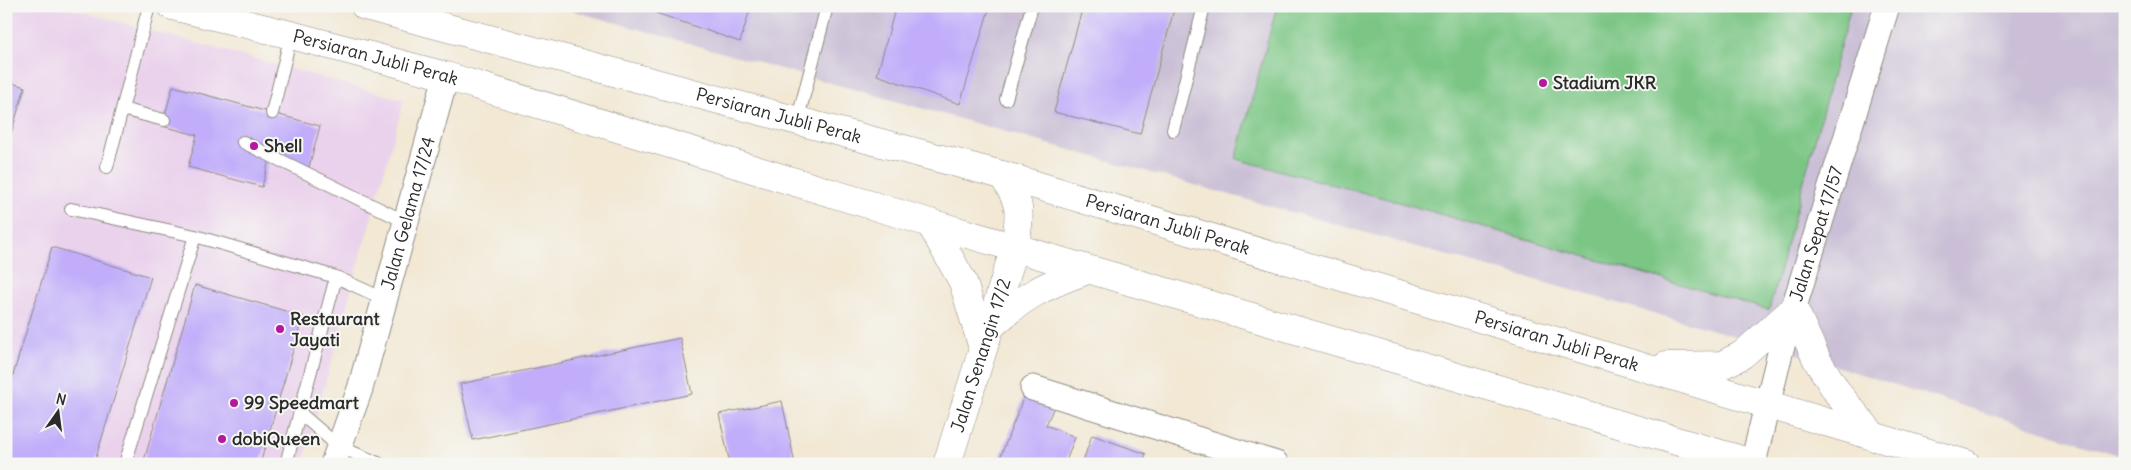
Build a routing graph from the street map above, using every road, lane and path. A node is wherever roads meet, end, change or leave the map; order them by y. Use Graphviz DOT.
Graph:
graph roads {
  1 [pos="149,6"];
  2 [pos="172,6"];
  3 [pos="365,6"];
  4 [pos="827,6"];
  5 [pos="1032,6"];
  6 [pos="1204,6"];
  7 [pos="1887,6"];
  8 [pos="291,35"];
  9 [pos="446,76"];
  10 [pos="1006,99"];
  11 [pos="122,109"];
  12 [pos="272,113"];
  13 [pos="164,120"];
  14 [pos="797,122"];
  15 [pos="1173,130"];
  16 [pos="244,142"];
  17 [pos="107,167"];
  18 [pos="1002,175"];
  19 [pos="71,209"];
  20 [pos="406,222"];
  21 [pos="930,223"];
  22 [pos="195,236"];
  23 [pos="1015,247"];
  24 [pos="1087,270"];
  25 [pos="336,277"];
  26 [pos="384,299"];
  27 [pos="1794,309"];
  28 [pos="986,337"];
  29 [pos="1639,367"];
  30 [pos="1033,388"];
  31 [pos="1766,404"];
  32 [pos="301,414"];
  33 [pos="1874,437"];
  34 [pos="335,455"];
  35 [pos="1754,463"];
  36 [pos="126,464"];
  37 [pos="286,464"];
  38 [pos="380,464"];
  39 [pos="947,464"];
  40 [pos="1276,464"];
  41 [pos="1966,464"];
  1 -- 11 [label="lane"];
  2 -- 8 [label="main road, Persiaran Jubli Perak"];
  3 -- 14 [label="main road, Persiaran Jubli Perak"];
  4 -- 14 [label="lane"];
  5 -- 10 [label="lane"];
  6 -- 15 [label="lane"];
  7 -- 27 [label="street, Jalan Sepat 17/57"];
  8 -- 9 [label="main road, Persiaran Jubli Perak"];
  8 -- 12 [label="lane"];
  9 -- 20 [label="street, Jalan Gelama 17/24"];
  9 -- 21 [label="main road, Persiaran Jubli Perak"];
  11 -- 13 [label="lane"];
  11 -- 17 [label="lane"];
  14 -- 18 [label="main road, Persiaran Jubli Perak"];
  16 -- 20 [label="lane"];
  18 -- 23 [label="main road, Jalan Senangin 17/2"];
  18 -- 29 [label="main road, Persiaran Jubli Perak"];
  19 -- 22 [label="lane"];
  20 -- 26 [label="street, Jalan Gelama 17/24"];
  21 -- 23 [label="main road, Persiaran Jubli Perak"];
  21 -- 28 [label="main road"];
  22 -- 25 [label="lane"];
  22 -- 36 [label="lane"];
  23 -- 24 [label="main road, Persiaran Jubli Perak"];
  23 -- 28 [label="main road, Jalan Senangin 17/2"];
  24 -- 28 [label="main road"];
  24 -- 35 [label="main road, Persiaran Jubli Perak"];
  25 -- 26 [label="lane"];
  25 -- 32 [label="lane"];
  26 -- 34 [label="street, Jalan Gelama 17/24"];
  27 -- 29 [label="main road"];
  27 -- 31 [label="street, Jalan Sepat 17/57"];
  27 -- 33 [label="main road"];
  28 -- 39 [label="main road, Jalan Senangin 17/2"];
  29 -- 31 [label="main road, Persiaran Jubli Perak"];
  30 -- 40 [label="street"];
  31 -- 33 [label="main road, Persiaran Jubli Perak"];
  31 -- 35 [label="street, Jalan Sepat 17/57"];
  32 -- 34 [label="lane"];
  32 -- 37 [label="lane"];
  33 -- 41 [label="main road, Persiaran Jubli Perak"];
  34 -- 38 [label="lane"];
}
